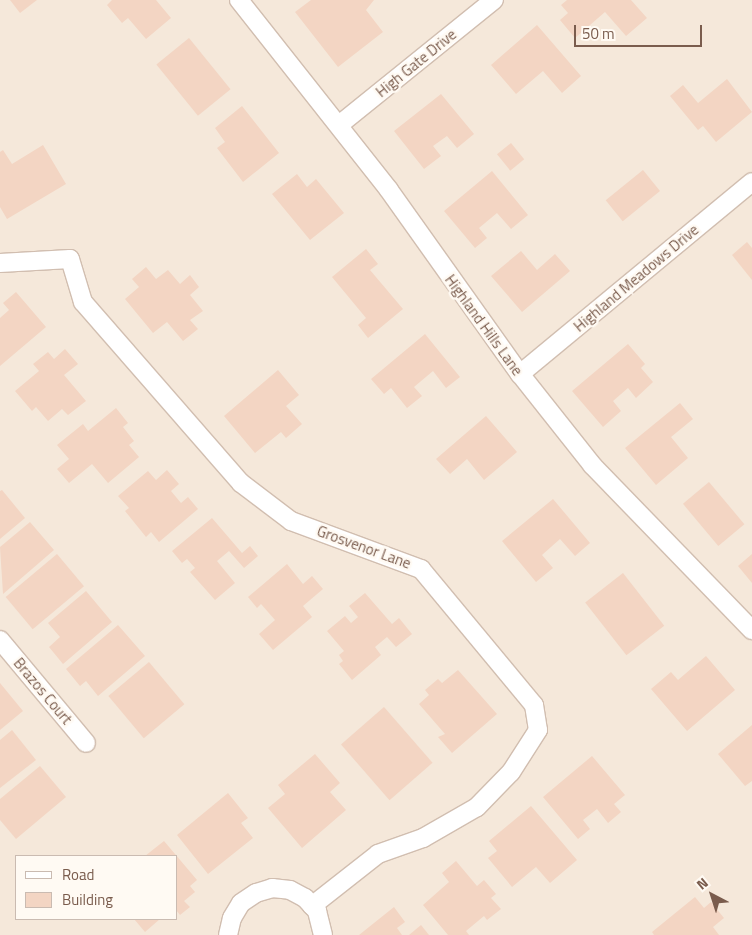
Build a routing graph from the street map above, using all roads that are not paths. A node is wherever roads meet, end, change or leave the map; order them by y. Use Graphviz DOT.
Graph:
graph roads {
  1 [pos="240,0"];
  2 [pos="494,0"];
  3 [pos="339,125"];
  4 [pos="752,182"];
  5 [pos="0,263"];
  6 [pos="520,374"];
  7 [pos="752,630"];
  8 [pos="0,640"];
  9 [pos="86,743"];
  10 [pos="312,906"];
  11 [pos="228,935"];
  12 [pos="323,935"];
  1 -- 3 [label="street, Highland Hills Lane"];
  2 -- 3 [label="street, High Gate Drive"];
  3 -- 6 [label="street, Highland Hills Lane"];
  4 -- 6 [label="street, Highland Meadows Drive"];
  5 -- 10 [label="street, Grosvenor Lane"];
  6 -- 7 [label="street, Highland Hills Lane"];
  8 -- 9 [label="street, Brazos Court"];
  10 -- 11 [label="street"];
  10 -- 12 [label="street"];
}
